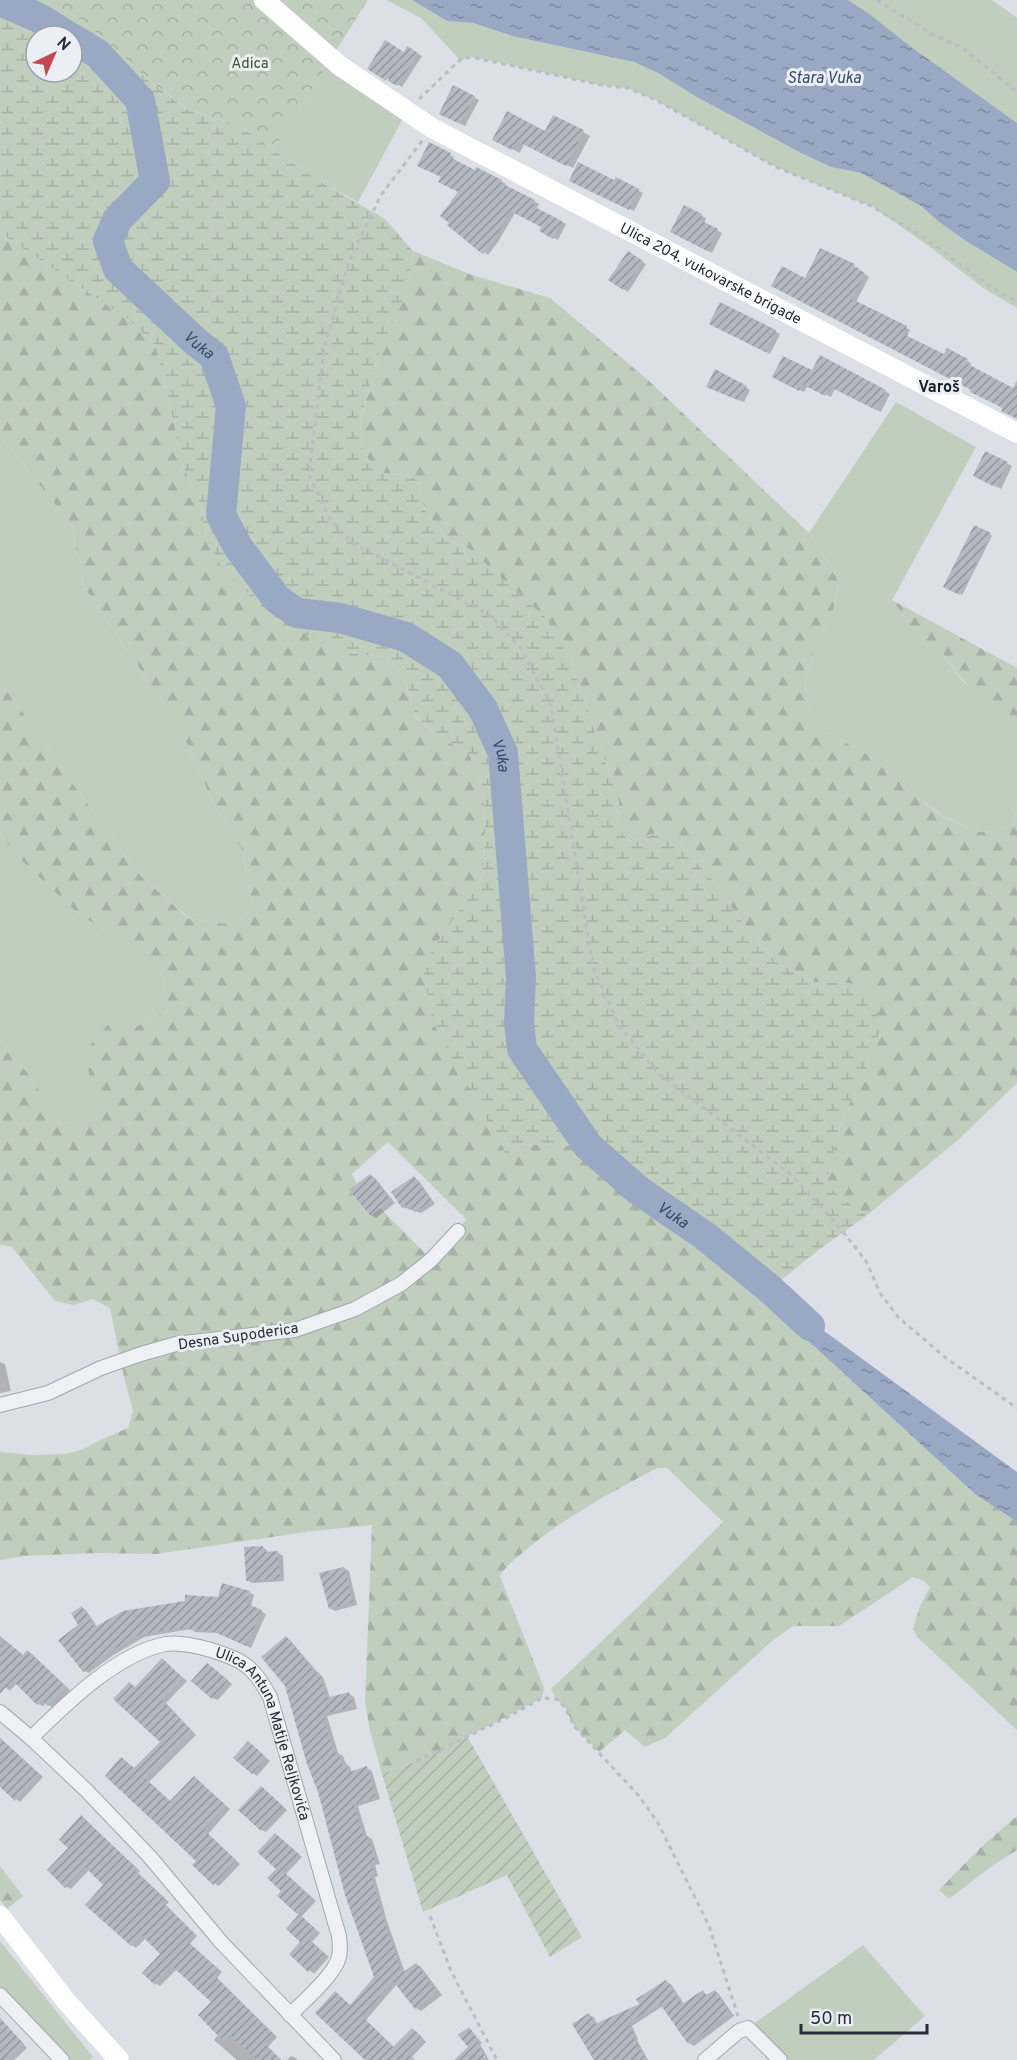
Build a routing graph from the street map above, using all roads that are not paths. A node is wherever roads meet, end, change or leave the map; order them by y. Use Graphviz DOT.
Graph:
graph roads {
  1 [pos="264,0"];
  2 [pos="1017,433"];
  3 [pos="458,1231"];
  4 [pos="0,1404"];
  5 [pos="0,1712"];
  6 [pos="31,1738"];
  7 [pos="0,1916"];
  8 [pos="0,1995"];
  9 [pos="290,2015"];
  10 [pos="62,2060"];
  11 [pos="119,2060"];
  12 [pos="334,2060"];
  13 [pos="705,2060"];
  14 [pos="780,2060"];
  1 -- 2 [label="street, Ulica 204. vukovarske brigade"];
  3 -- 4 [label="street, Desna Supoderica"];
  5 -- 6 [label="street"];
  6 -- 9 [label="street"];
  6 -- 9 [label="street, Ulica Antuna Matije Reljkovića"];
  7 -- 11 [label="street"];
  8 -- 10 [label="street"];
  9 -- 12 [label="street"];
  13 -- 14 [label="street"];
}
